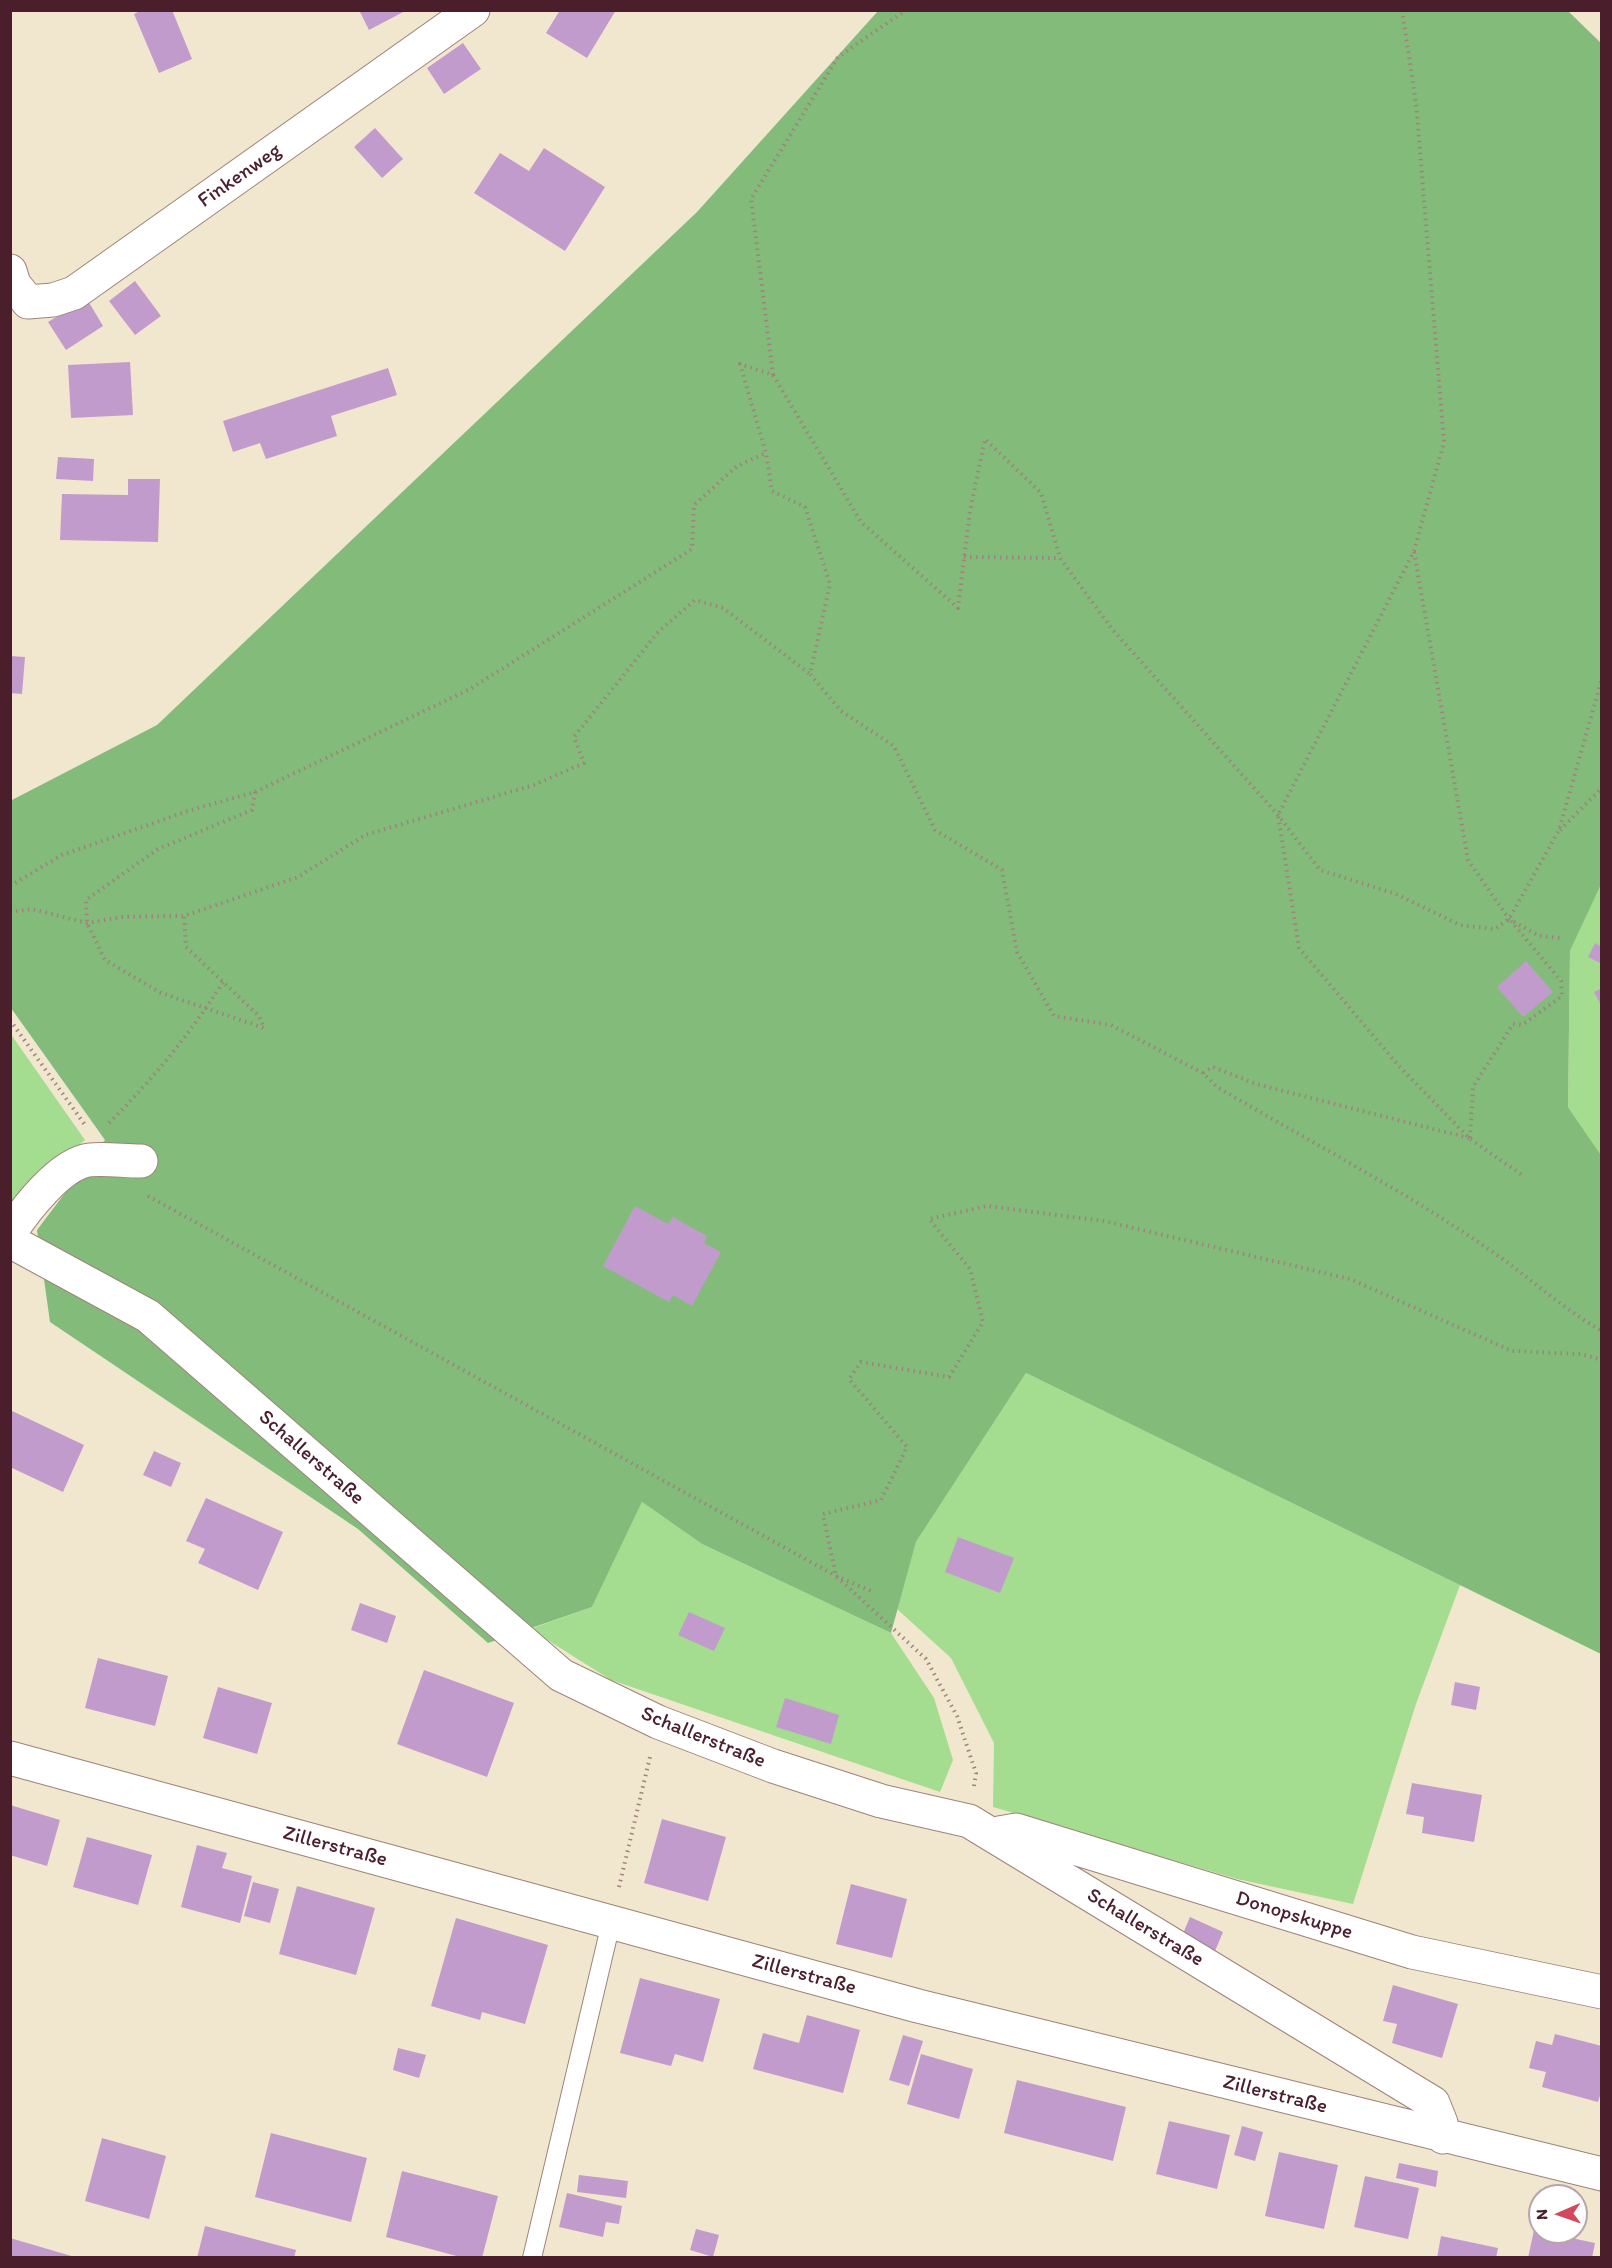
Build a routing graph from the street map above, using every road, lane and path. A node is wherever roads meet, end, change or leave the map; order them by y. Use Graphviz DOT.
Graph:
graph roads {
  1 [pos="473,10"];
  2 [pos="906,10"];
  3 [pos="1402,10"];
  4 [pos="10,271"];
  5 [pos="773,375"];
  6 [pos="766,453"];
  7 [pos="1414,551"];
  8 [pos="964,557"];
  9 [pos="1060,558"];
  10 [pos="810,674"];
  11 [pos="1602,678"];
  12 [pos="1602,788"];
  13 [pos="255,792"];
  14 [pos="1278,815"];
  15 [pos="1559,830"];
  16 [pos="10,886"];
  17 [pos="10,912"];
  18 [pos="184,916"];
  19 [pos="1509,919"];
  20 [pos="87,923"];
  21 [pos="1560,938"];
  22 [pos="223,982"];
  23 [pos="206,1009"];
  24 [pos="10,1020"];
  25 [pos="1203,1073"];
  26 [pos="1470,1139"];
  27 [pos="96,1153"];
  28 [pos="141,1161"];
  29 [pos="1522,1175"];
  30 [pos="10,1233"];
  31 [pos="10,1241"];
  32 [pos="1602,1331"];
  33 [pos="1602,1360"];
  34 [pos="836,1576"];
  35 [pos="872,1591"];
  36 [pos="658,1722"];
  37 [pos="10,1758"];
  38 [pos="980,1828"];
  39 [pos="611,1923"];
  40 [pos="1602,1992"];
  41 [pos="1443,2137"];
  42 [pos="1602,2174"];
  43 [pos="532,2258"];
  1 -- 4 [label="street, Finkenweg"];
  2 -- 5 [label="path"];
  3 -- 7 [label="path"];
  5 -- 6 [label="path"];
  5 -- 8 [label="path"];
  6 -- 10 [label="path"];
  6 -- 13 [label="path"];
  7 -- 14 [label="path"];
  7 -- 19 [label="path"];
  8 -- 9 [label="path"];
  8 -- 9 [label="path"];
  9 -- 14 [label="path"];
  10 -- 18 [label="path"];
  10 -- 25 [label="path"];
  11 -- 15 [label="path"];
  12 -- 15 [label="path"];
  13 -- 16 [label="path"];
  13 -- 20 [label="path"];
  14 -- 19 [label="path"];
  14 -- 26 [label="path"];
  15 -- 19 [label="path"];
  17 -- 20 [label="path"];
  18 -- 20 [label="path"];
  18 -- 22 [label="path"];
  19 -- 21 [label="path"];
  19 -- 26 [label="path"];
  20 -- 23 [label="path"];
  22 -- 23 [label="path"];
  22 -- 23 [label="path"];
  23 -- 27 [label="path"];
  24 -- 27 [label="path"];
  25 -- 26 [label="path"];
  25 -- 32 [label="path"];
  26 -- 29 [label="path"];
  27 -- 28 [label="street"];
  27 -- 30 [label="street"];
  27 -- 34 [label="path"];
  31 -- 36 [label="street, Schallerstraße"];
  33 -- 34 [label="path"];
  34 -- 35 [label="path"];
  34 -- 38 [label="path"];
  36 -- 38 [label="street, Schallerstraße"];
  36 -- 39 [label="path"];
  37 -- 39 [label="street, Zillerstraße"];
  38 -- 40 [label="street, Donopskuppe"];
  38 -- 41 [label="street, Schallerstraße"];
  39 -- 41 [label="street, Zillerstraße"];
  39 -- 43 [label="lane"];
  41 -- 42 [label="street, Zillerstraße"];
}
